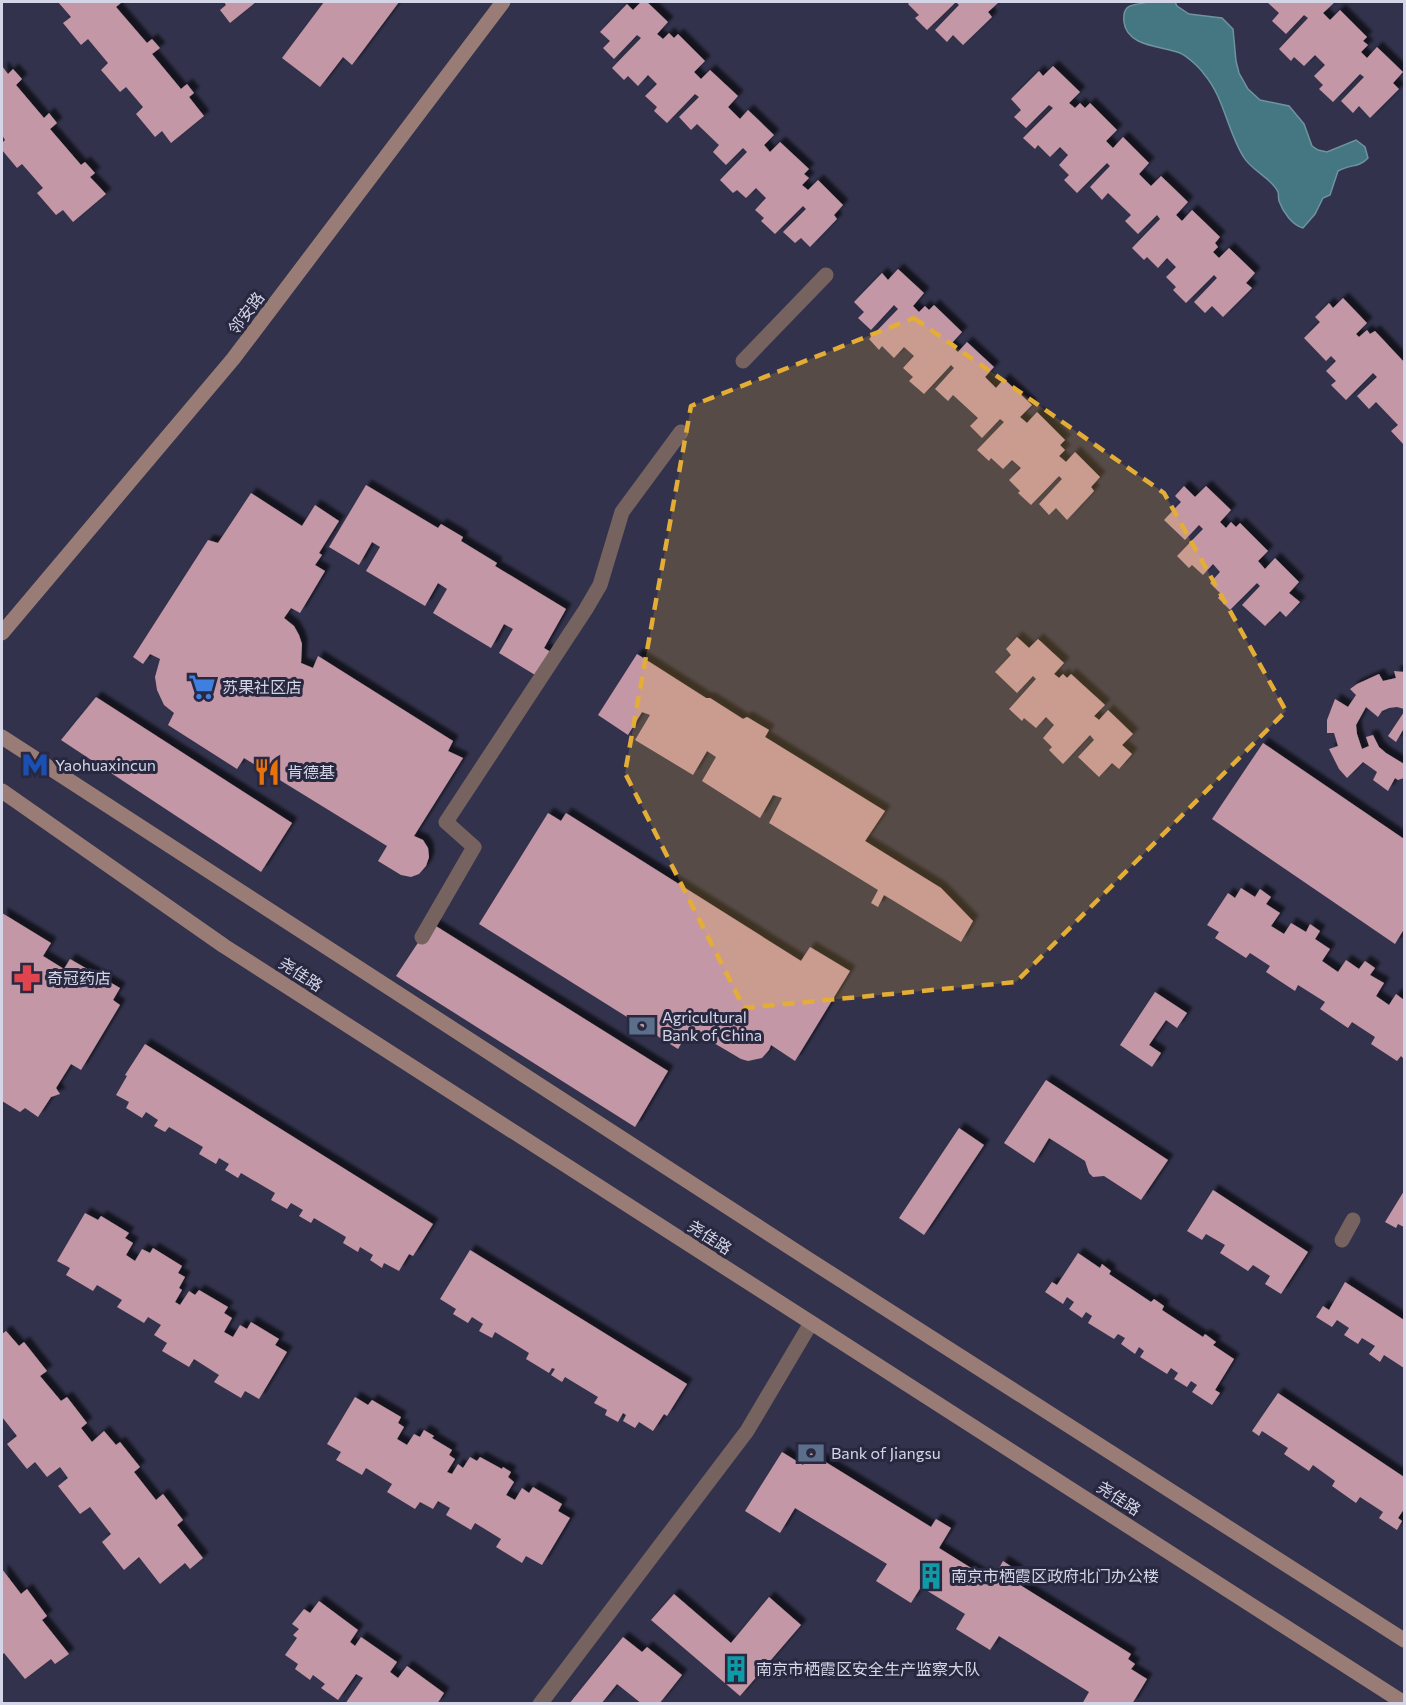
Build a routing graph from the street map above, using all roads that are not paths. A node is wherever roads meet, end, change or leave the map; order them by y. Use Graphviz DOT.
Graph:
graph roads {
  1 [pos="503,2"];
  2 [pos="826,275"];
  3 [pos="743,361"];
  4 [pos="681,432"];
  5 [pos="2,633"];
  6 [pos="2,737"];
  7 [pos="2,791"];
  8 [pos="422,937"];
  9 [pos="1353,1220"];
  10 [pos="1342,1239"];
  11 [pos="812,1323"];
  12 [pos="1404,1640"];
  13 [pos="1404,1703"];
  14 [pos="540,1704"];
  1 -- 5 [label="main road, 邻安路"];
  2 -- 3 [label="street"];
  4 -- 8 [label="street"];
  6 -- 12 [label="main road, 尧佳路"];
  7 -- 11 [label="main road, 尧佳路"];
  9 -- 10 [label="street"];
  11 -- 13 [label="main road, 尧佳路"];
  11 -- 14 [label="street"];
}
